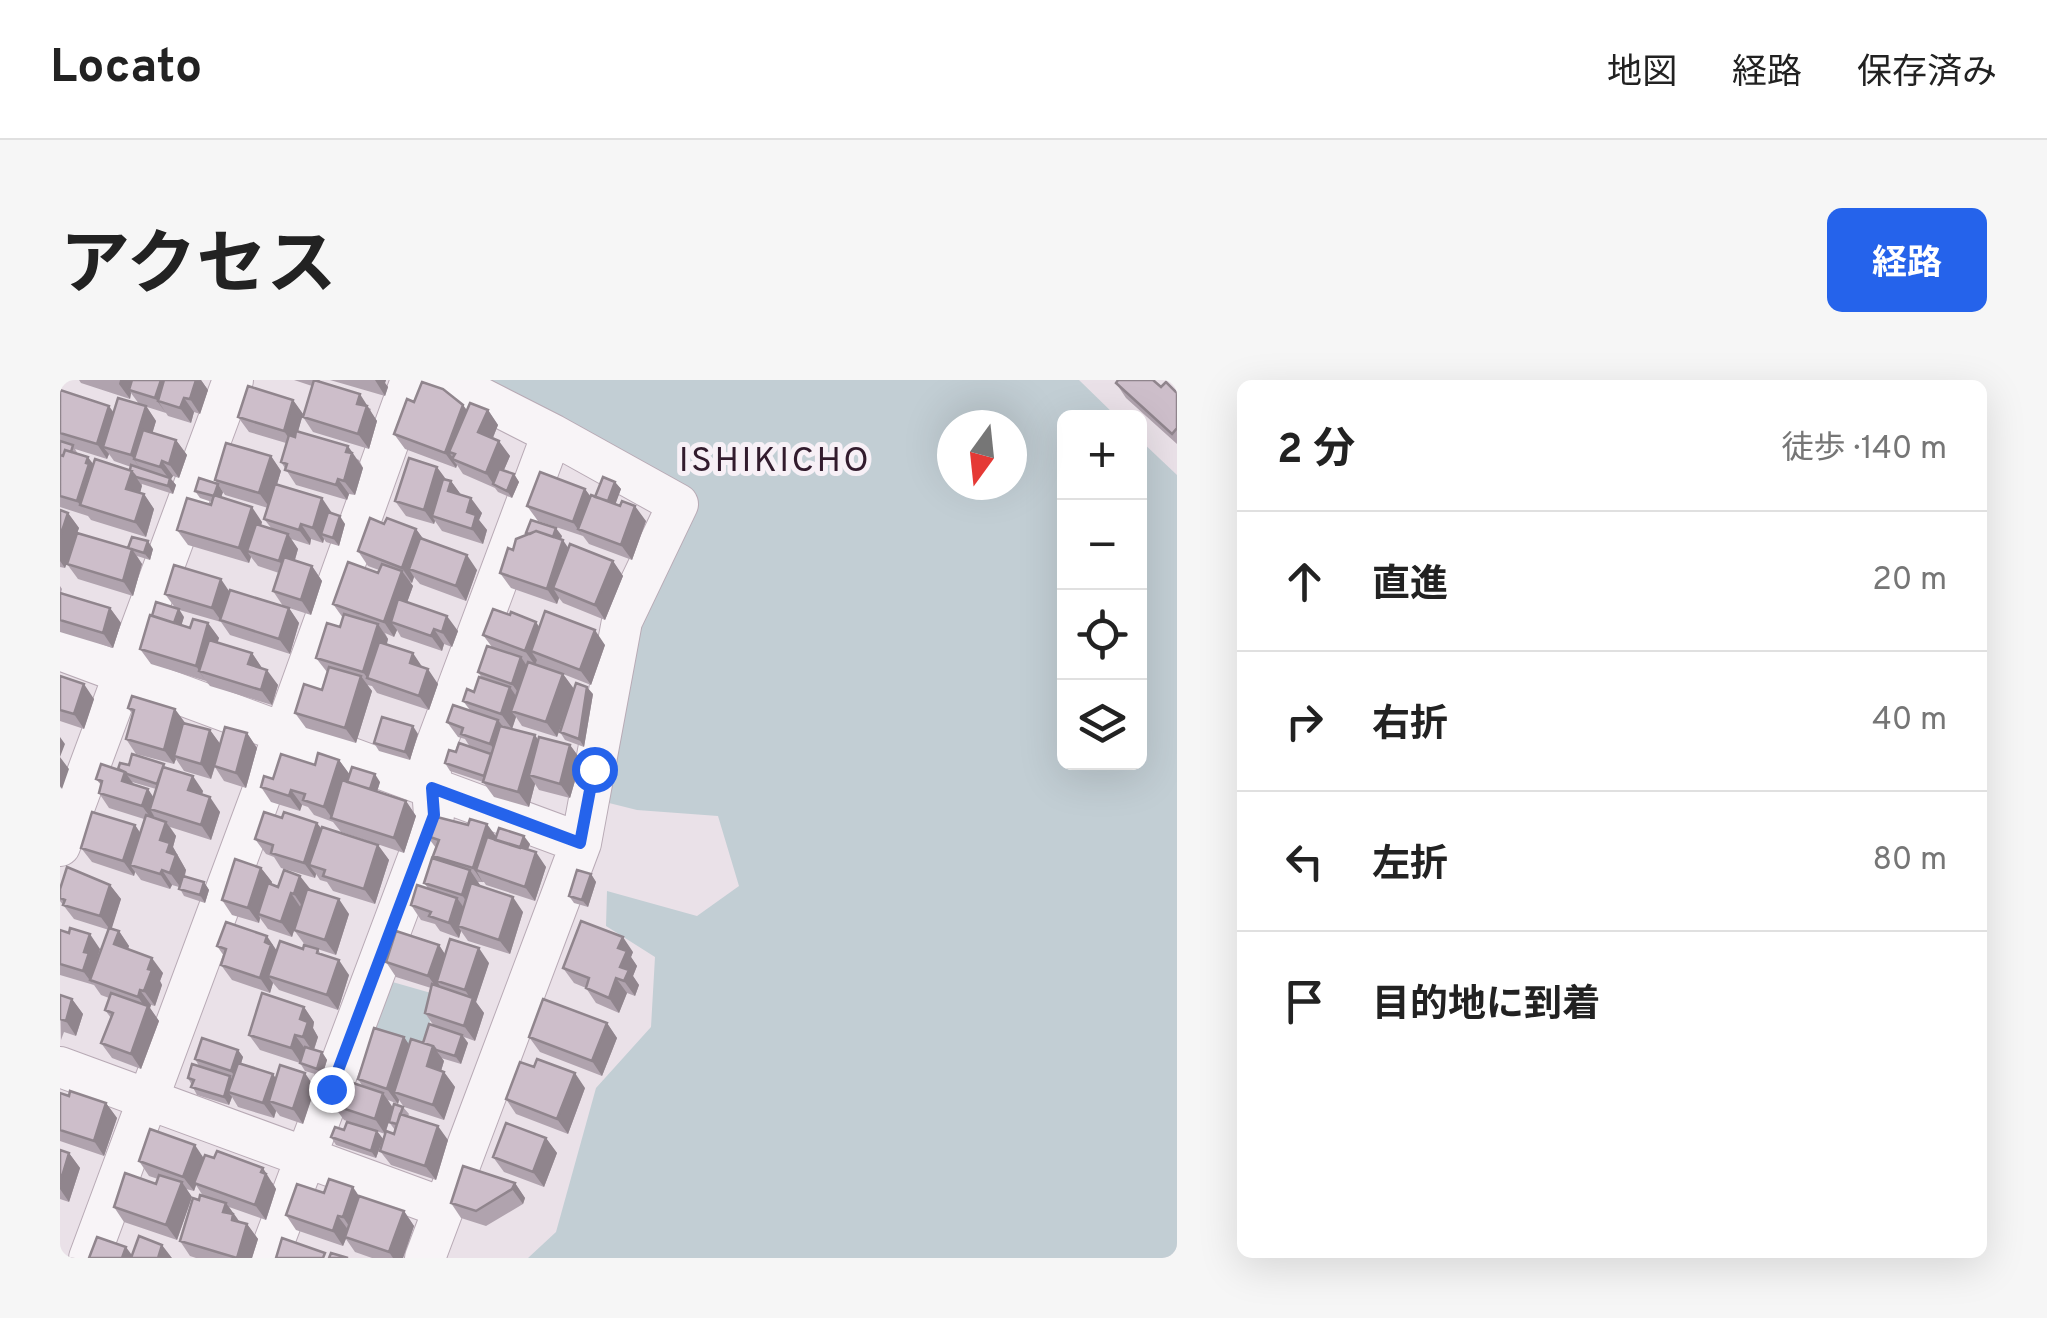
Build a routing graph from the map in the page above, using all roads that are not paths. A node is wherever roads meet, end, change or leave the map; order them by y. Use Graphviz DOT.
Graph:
graph roads {
  1 [pos="233,380"];
  2 [pos="411,380"];
  3 [pos="446,380"];
  4 [pos="552,434"];
  5 [pos="60,650"];
  6 [pos="125,674"];
  7 [pos="284,733"];
  8 [pos="432,788"];
  9 [pos="580,843"];
  10 [pos="60,846"];
  11 [pos="60,1067"];
  12 [pos="149,1100"];
  13 [pos="305,1157"];
  14 [pos="444,1208"];
  15 [pos="89,1258"];
  16 [pos="268,1258"];
  17 [pos="425,1258"];
  1 -- 6 [label="street"];
  2 -- 7 [label="street"];
  3 -- 4 [label="street"];
  4 -- 8 [label="street"];
  4 -- 9 [label="street"];
  5 -- 6 [label="street"];
  6 -- 7 [label="street"];
  6 -- 10 [label="street"];
  7 -- 8 [label="street"];
  7 -- 12 [label="street"];
  8 -- 9 [label="street"];
  8 -- 13 [label="street"];
  9 -- 14 [label="street"];
  11 -- 12 [label="street"];
  12 -- 13 [label="street"];
  12 -- 15 [label="street"];
  13 -- 14 [label="street"];
  13 -- 16 [label="street"];
  14 -- 17 [label="street"];
}
